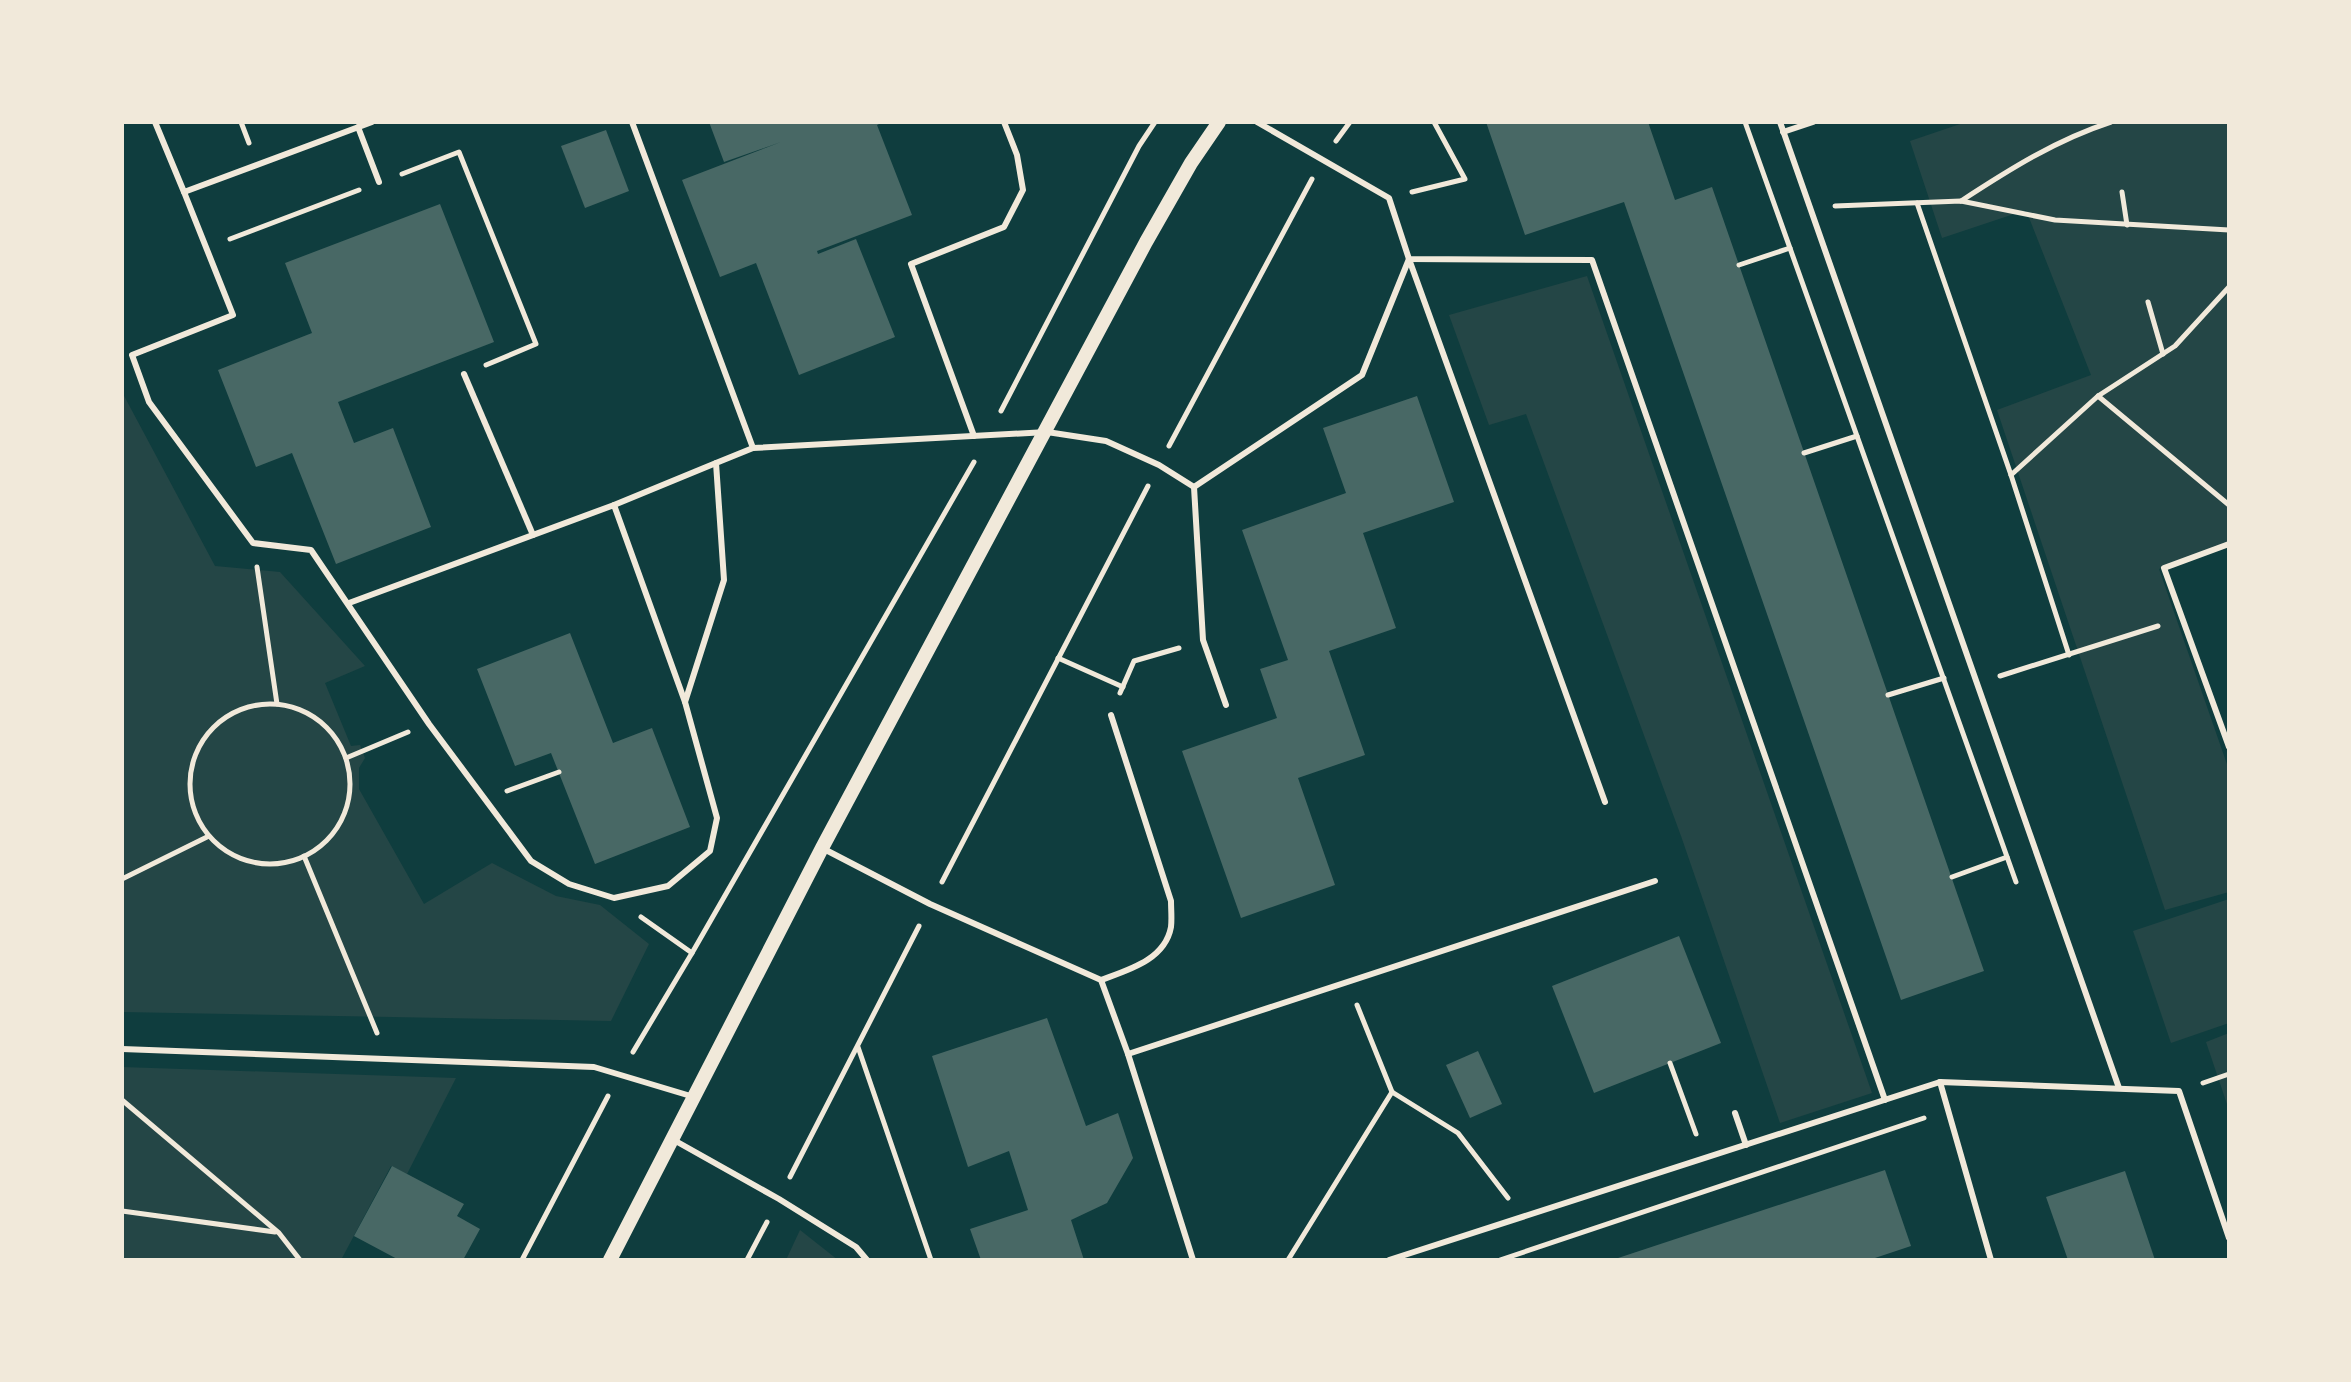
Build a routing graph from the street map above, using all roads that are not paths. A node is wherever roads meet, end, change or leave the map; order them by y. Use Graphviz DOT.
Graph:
graph roads {
  1 [pos="155,122"];
  2 [pos="372,122"];
  3 [pos="632,122"];
  4 [pos="1004,122"];
  5 [pos="1219,122"];
  6 [pos="1257,122"];
  7 [pos="1780,122"];
  8 [pos="1813,122"];
  9 [pos="358,127"];
  10 [pos="1783,132"];
  11 [pos="379,182"];
  12 [pos="184,192"];
  13 [pos="1409,259"];
  14 [pos="464,374"];
  15 [pos="1047,432"];
  16 [pos="974,436"];
  17 [pos="753,448"];
  18 [pos="716,463"];
  19 [pos="1194,487"];
  20 [pos="614,505"];
  21 [pos="533,535"];
  22 [pos="2229,544"];
  23 [pos="349,603"];
  24 [pos="685,702"];
  25 [pos="1226,705"];
  26 [pos="1111,715"];
  27 [pos="2229,747"];
  28 [pos="1605,802"];
  29 [pos="822,848"];
  30 [pos="1655,881"];
  31 [pos="1101,980"];
  32 [pos="122,1049"];
  33 [pos="1128,1054"];
  34 [pos="1940,1082"];
  35 [pos="2119,1088"];
  36 [pos="694,1097"];
  37 [pos="1885,1100"];
  38 [pos="1735,1113"];
  39 [pos="672,1139"];
  40 [pos="1746,1145"];
  41 [pos="2229,1238"];
  42 [pos="610,1260"];
  43 [pos="867,1260"];
  44 [pos="1193,1260"];
  45 [pos="1389,1260"];
  46 [pos="1991,1260"];
  1 -- 12 [label="lane"];
  2 -- 9 [label="lane"];
  3 -- 17 [label="lane"];
  4 -- 16 [label="lane"];
  5 -- 15 [label="street"];
  6 -- 13 [label="lane"];
  7 -- 10 [label="lane"];
  8 -- 10 [label="lane"];
  9 -- 11 [label="lane"];
  9 -- 12 [label="lane"];
  10 -- 35 [label="lane"];
  12 -- 23 [label="lane"];
  13 -- 19 [label="lane"];
  13 -- 28 [label="lane"];
  13 -- 37 [label="lane"];
  14 -- 21 [label="lane"];
  15 -- 16 [label="lane"];
  15 -- 19 [label="lane"];
  15 -- 29 [label="street"];
  16 -- 17 [label="lane"];
  17 -- 18 [label="lane"];
  18 -- 20 [label="lane"];
  18 -- 24 [label="lane"];
  19 -- 25 [label="lane"];
  20 -- 21 [label="lane"];
  20 -- 24 [label="lane"];
  21 -- 23 [label="lane"];
  22 -- 27 [label="lane"];
  23 -- 24 [label="lane"];
  26 -- 31 [label="lane"];
  29 -- 31 [label="lane"];
  29 -- 36 [label="street"];
  30 -- 33 [label="lane"];
  31 -- 33 [label="lane"];
  32 -- 36 [label="lane"];
  33 -- 44 [label="lane"];
  34 -- 35 [label="lane"];
  34 -- 37 [label="lane"];
  34 -- 46 [label="lane"];
  35 -- 41 [label="lane"];
  36 -- 39 [label="street"];
  37 -- 40 [label="lane"];
  38 -- 40 [label="lane"];
  39 -- 42 [label="street"];
  39 -- 43 [label="lane"];
  40 -- 45 [label="lane"];
}
